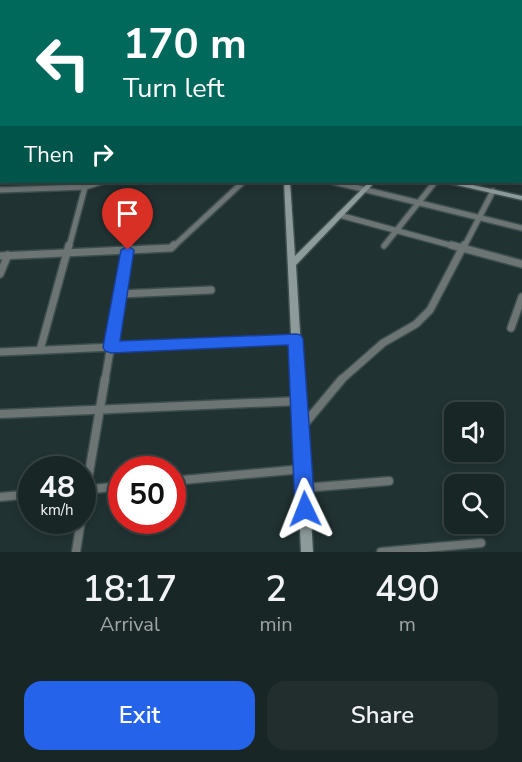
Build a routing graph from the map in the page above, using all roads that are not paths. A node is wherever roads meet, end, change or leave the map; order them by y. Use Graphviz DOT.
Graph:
graph roads {
  1 [pos="98,183"];
  2 [pos="242,183"];
  3 [pos="287,183"];
  4 [pos="338,183"];
  5 [pos="371,183"];
  6 [pos="434,183"];
  7 [pos="457,183"];
  8 [pos="85,187"];
  9 [pos="364,189"];
  10 [pos="0,190"];
  11 [pos="493,191"];
  12 [pos="522,198"];
  13 [pos="419,202"];
  14 [pos="339,215"];
  15 [pos="480,217"];
  16 [pos="132,224"];
  17 [pos="522,228"];
  18 [pos="397,230"];
  19 [pos="384,246"];
  20 [pos="464,247"];
  21 [pos="128,250"];
  22 [pos="67,253"];
  23 [pos="8,255"];
  24 [pos="0,256"];
  25 [pos="522,264"];
  26 [pos="291,265"];
  27 [pos="0,274"];
  28 [pos="211,290"];
  29 [pos="120,294"];
  30 [pos="522,297"];
  31 [pos="520,306"];
  32 [pos="511,328"];
  33 [pos="296,339"];
  34 [pos="111,347"];
  35 [pos="40,350"];
  36 [pos="0,352"];
  37 [pos="300,401"];
  38 [pos="100,410"];
  39 [pos="0,414"];
  40 [pos="301,427"];
  41 [pos="91,456"];
  42 [pos="303,469"];
  43 [pos="186,480"];
  44 [pos="389,481"];
  45 [pos="304,488"];
  46 [pos="18,495"];
  47 [pos="0,497"];
  48 [pos="79,534"];
  49 [pos="481,543"];
  50 [pos="76,552"];
  51 [pos="307,552"];
  52 [pos="381,552"];
  1 -- 8 [label="street"];
  2 -- 21 [label="street"];
  3 -- 26 [label="main road"];
  4 -- 9 [label="street"];
  5 -- 9 [label="main road"];
  6 -- 13 [label="street"];
  7 -- 11 [label="main road"];
  8 -- 10 [label="street"];
  8 -- 22 [label="street"];
  9 -- 13 [label="street"];
  9 -- 14 [label="main road"];
  11 -- 12 [label="main road"];
  11 -- 15 [label="street"];
  13 -- 15 [label="street"];
  13 -- 18 [label="street"];
  14 -- 18 [label="street"];
  14 -- 26 [label="main road"];
  15 -- 17 [label="street"];
  15 -- 20 [label="street"];
  16 -- 21 [label="street"];
  18 -- 19 [label="street"];
  18 -- 20 [label="street"];
  20 -- 25 [label="street"];
  20 -- 40 [label="street"];
  21 -- 22 [label="street"];
  21 -- 29 [label="street"];
  22 -- 23 [label="street"];
  22 -- 35 [label="street"];
  23 -- 24 [label="street"];
  23 -- 27 [label="street"];
  26 -- 33 [label="main road"];
  28 -- 29 [label="street"];
  29 -- 34 [label="street"];
  30 -- 31 [label="street"];
  31 -- 32 [label="street"];
  33 -- 34 [label="street"];
  33 -- 37 [label="main road"];
  34 -- 35 [label="street"];
  34 -- 38 [label="street"];
  35 -- 36 [label="street"];
  37 -- 38 [label="street"];
  37 -- 40 [label="main road"];
  38 -- 39 [label="street"];
  38 -- 41 [label="street"];
  40 -- 42 [label="main road"];
  42 -- 43 [label="street"];
  42 -- 45 [label="main road"];
  44 -- 45 [label="street"];
  45 -- 51 [label="main road"];
  46 -- 47 [label="street"];
  48 -- 50 [label="street"];
  49 -- 52 [label="street"];
}
